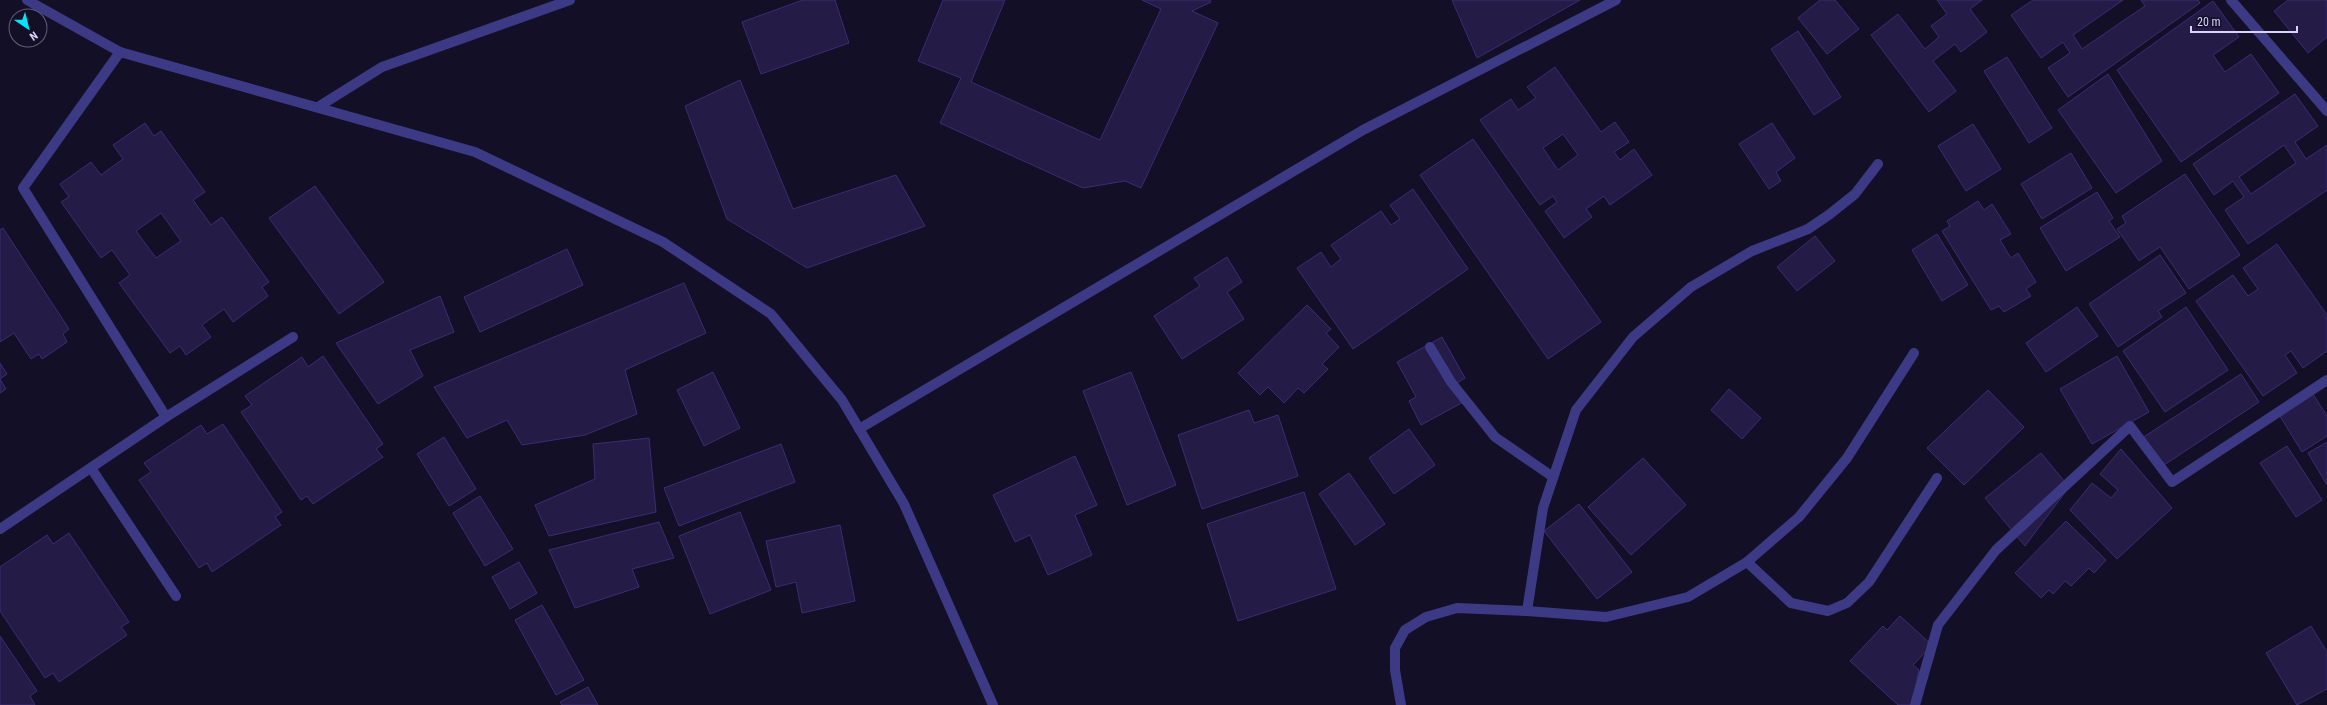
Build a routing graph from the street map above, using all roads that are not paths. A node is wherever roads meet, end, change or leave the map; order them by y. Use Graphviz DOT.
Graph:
graph roads {
  1 [pos="27,0"];
  2 [pos="570,0"];
  3 [pos="1616,0"];
  4 [pos="2231,0"];
  5 [pos="120,52"];
  6 [pos="318,107"];
  7 [pos="2327,111"];
  8 [pos="1878,164"];
  9 [pos="293,337"];
  10 [pos="1430,347"];
  11 [pos="1914,353"];
  12 [pos="2327,380"];
  13 [pos="166,417"];
  14 [pos="859,429"];
  15 [pos="91,468"];
  16 [pos="1553,477"];
  17 [pos="1936,478"];
  18 [pos="1,526"];
  19 [pos="1747,562"];
  20 [pos="176,596"];
  21 [pos="1527,611"];
  22 [pos="993,705"];
  23 [pos="1401,705"];
  24 [pos="1915,705"];
  1 -- 5 [label="street"];
  2 -- 6 [label="street"];
  3 -- 14 [label="street"];
  4 -- 7 [label="street"];
  5 -- 6 [label="street"];
  5 -- 13 [label="street"];
  6 -- 14 [label="street"];
  8 -- 16 [label="street"];
  9 -- 13 [label="street"];
  10 -- 16 [label="street"];
  11 -- 19 [label="street"];
  12 -- 24 [label="street"];
  13 -- 15 [label="street"];
  14 -- 22 [label="street"];
  15 -- 18 [label="street"];
  15 -- 20 [label="street"];
  16 -- 21 [label="street"];
  17 -- 19 [label="street"];
  19 -- 21 [label="street"];
  21 -- 23 [label="street"];
}
